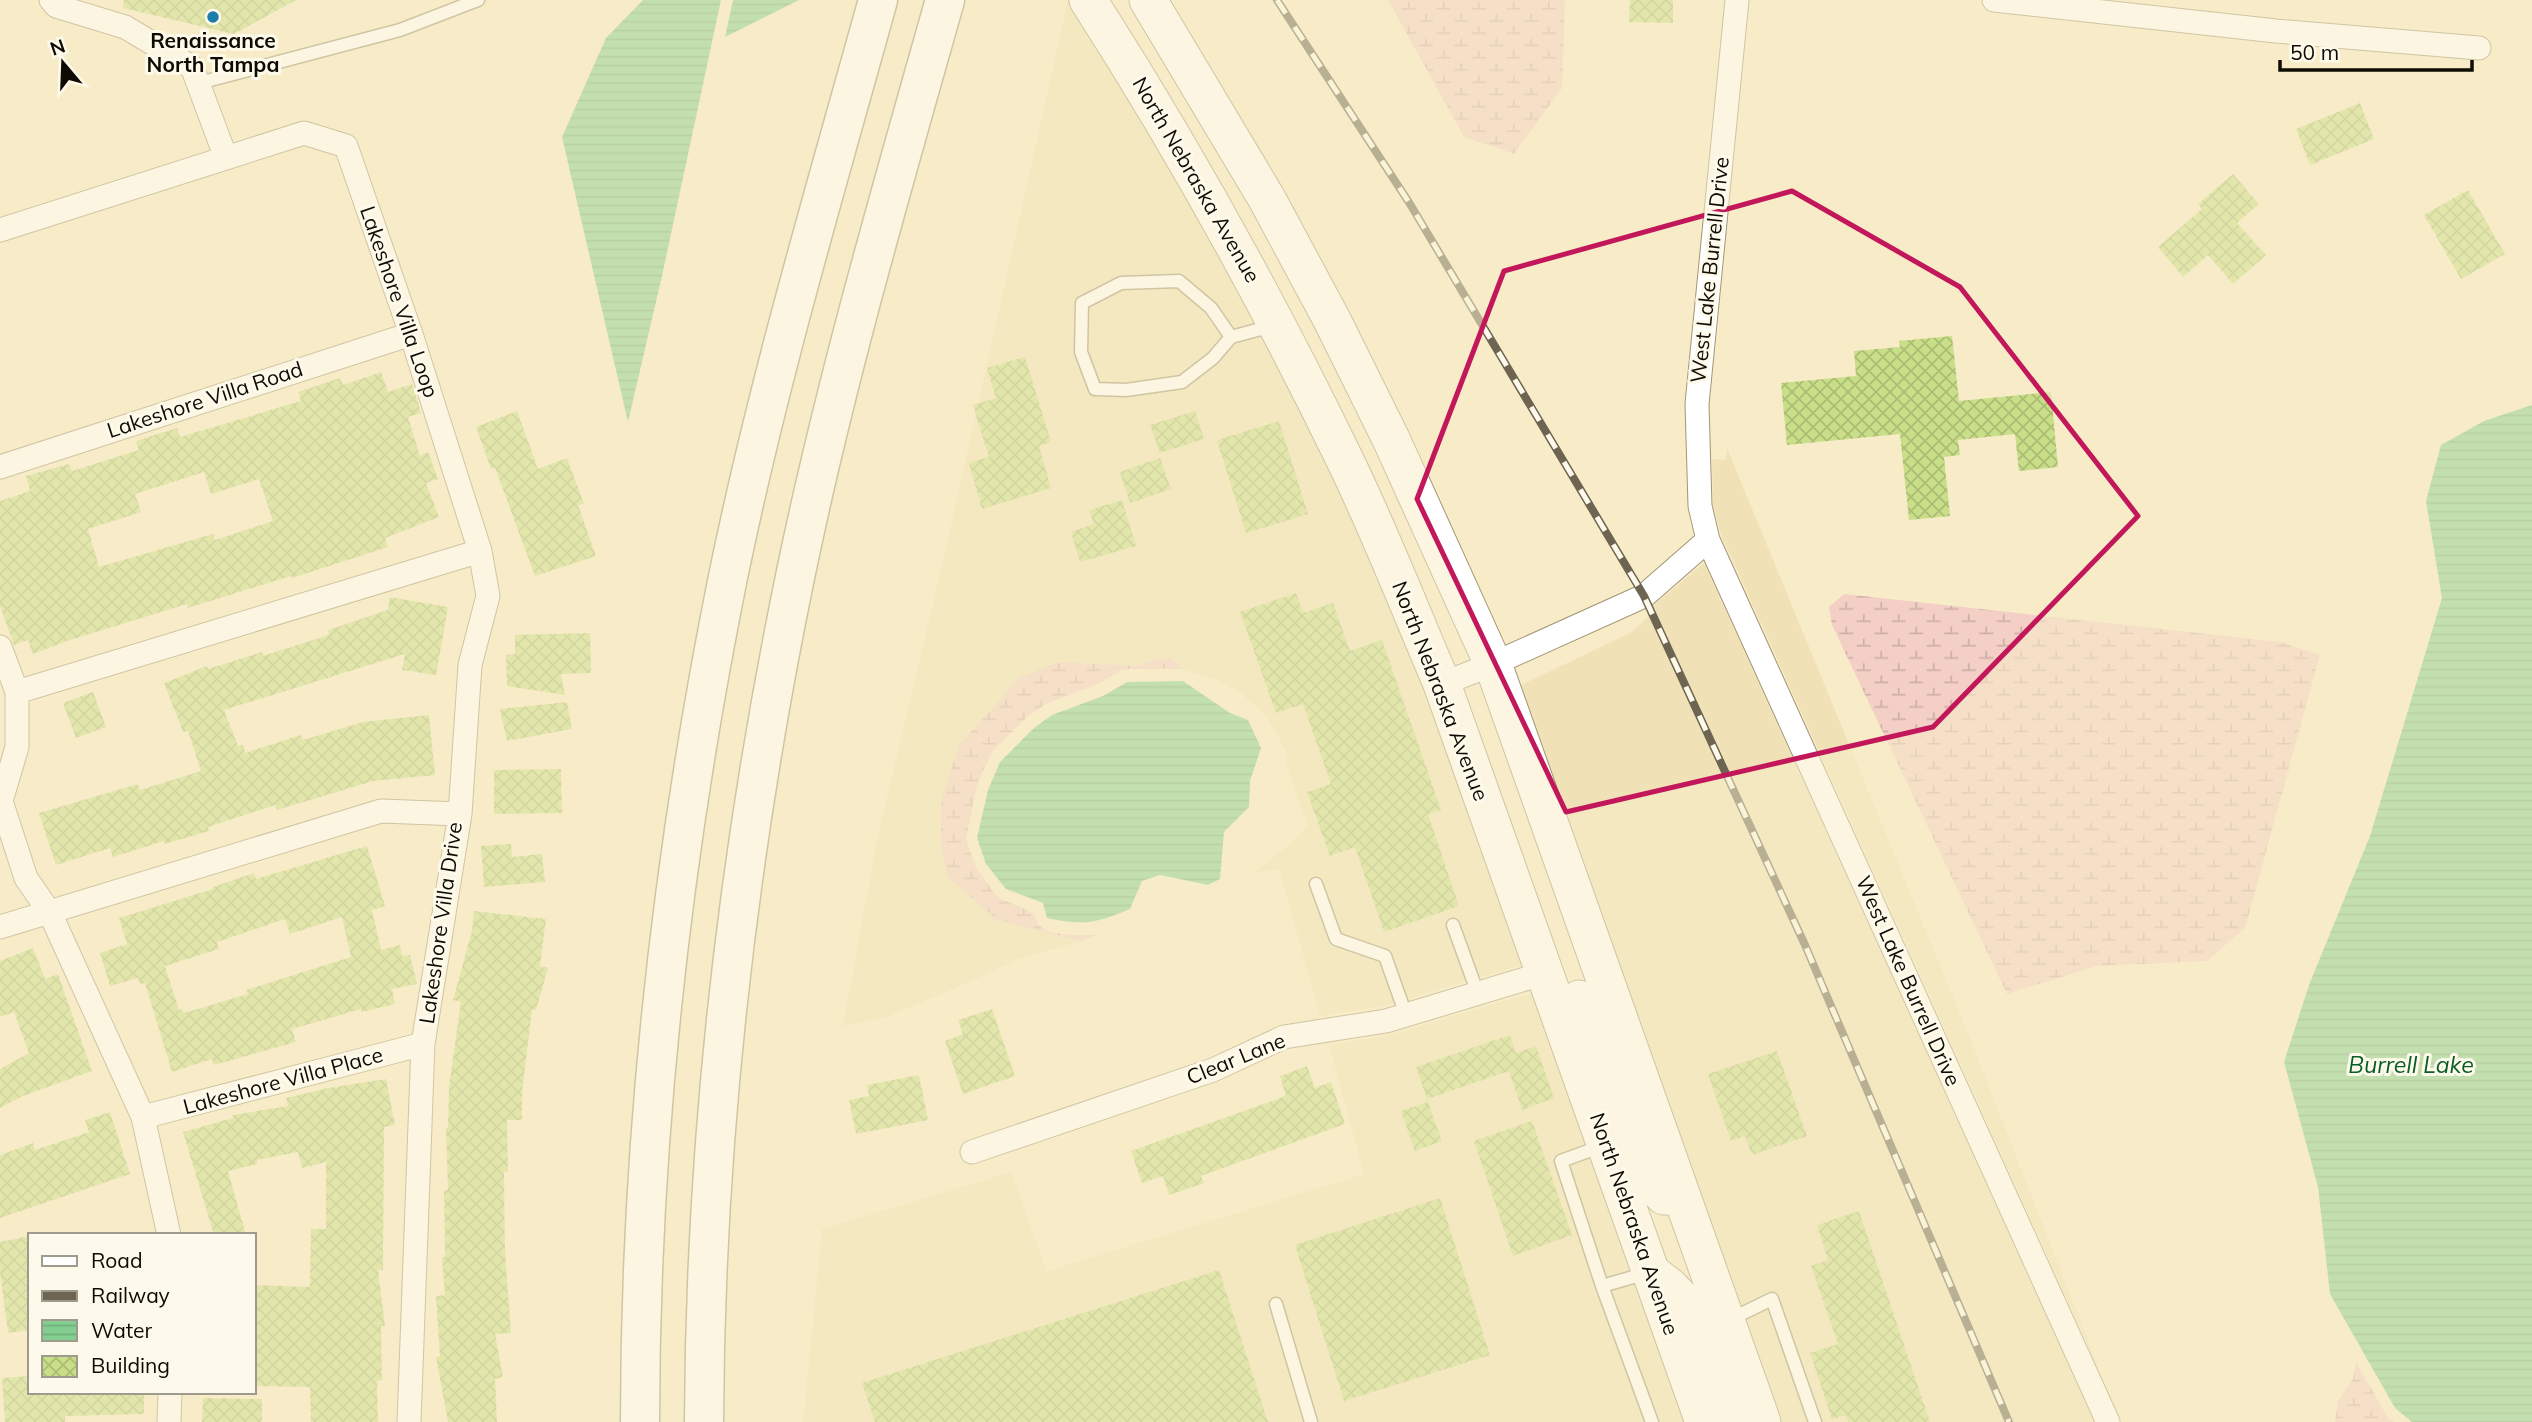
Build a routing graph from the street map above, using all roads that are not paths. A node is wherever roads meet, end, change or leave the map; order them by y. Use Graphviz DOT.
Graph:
graph roads {
  1 [pos="51,0"];
  2 [pos="478,0"];
  3 [pos="878,0"];
  4 [pos="945,0"];
  5 [pos="1088,0"];
  6 [pos="1149,0"];
  7 [pos="1737,0"];
  8 [pos="1994,0"];
  9 [pos="2479,48"];
  10 [pos="199,83"];
  11 [pos="226,158"];
  12 [pos="0,230"];
  13 [pos="1276,325"];
  14 [pos="411,334"];
  15 [pos="1231,337"];
  16 [pos="0,467"];
  17 [pos="1708,540"];
  18 [pos="480,551"];
  19 [pos="0,647"];
  20 [pos="1493,664"];
  21 [pos="1442,684"];
  22 [pos="17,692"];
  23 [pos="460,814"];
  24 [pos="1316,884"];
  25 [pos="50,913"];
  26 [pos="1453,925"];
  27 [pos="0,927"];
  28 [pos="1545,974"];
  29 [pos="1478,994"];
  30 [pos="1406,1015"];
  31 [pos="423,1044"];
  32 [pos="143,1117"];
  33 [pos="1606,1145"];
  34 [pos="972,1152"];
  35 [pos="1682,1197"];
  36 [pos="169,1233"];
  37 [pos="1651,1272"];
  38 [pos="1602,1286"];
  39 [pos="1276,1304"];
  40 [pos="1726,1321"];
  41 [pos="170,1394"];
  42 [pos="169,1422"];
  43 [pos="409,1422"];
  44 [pos="640,1422"];
  45 [pos="704,1422"];
  46 [pos="1311,1422"];
  47 [pos="1652,1422"];
  48 [pos="1704,1422"];
  49 [pos="1736,1422"];
  50 [pos="1762,1422"];
  51 [pos="1815,1422"];
  52 [pos="2108,1422"];
  1 -- 10 [label="street"];
  2 -- 10 [label="lane"];
  3 -- 44 [label="highway"];
  4 -- 45 [label="highway"];
  5 -- 13 [label="main road, North Nebraska Avenue"];
  6 -- 20 [label="main road"];
  7 -- 17 [label="street, West Lake Burrell Drive"];
  8 -- 9 [label="street"];
  10 -- 11 [label="street"];
  11 -- 12 [label="street, Lakeshore Villa Loop"];
  11 -- 14 [label="street, Lakeshore Villa Loop"];
  13 -- 15 [label="lane"];
  13 -- 21 [label="main road, North Nebraska Avenue"];
  14 -- 16 [label="street, Lakeshore Villa Road"];
  14 -- 18 [label="street, Lakeshore Villa Loop"];
  15 -- 15 [label="lane"];
  17 -- 20 [label="street"];
  17 -- 52 [label="street, West Lake Burrell Drive"];
  18 -- 22 [label="street"];
  18 -- 23 [label="street, Lakeshore Villa Loop"];
  19 -- 22 [label="street"];
  20 -- 21 [label="street"];
  20 -- 35 [label="main road"];
  21 -- 28 [label="main road, North Nebraska Avenue"];
  22 -- 25 [label="street"];
  23 -- 25 [label="street, Lakeshore Villa Drive"];
  23 -- 31 [label="street, Lakeshore Villa Drive"];
  24 -- 30 [label="lane"];
  25 -- 27 [label="street, Lakeshore Villa Drive"];
  25 -- 32 [label="street"];
  26 -- 29 [label="lane"];
  28 -- 29 [label="street, Clear Lane"];
  28 -- 33 [label="main road, North Nebraska Avenue"];
  28 -- 35 [label="main road"];
  29 -- 30 [label="street, Clear Lane"];
  30 -- 34 [label="street, Clear Lane"];
  31 -- 32 [label="street, Lakeshore Villa Place"];
  31 -- 43 [label="street, Lakeshore Villa Drive"];
  32 -- 36 [label="street"];
  33 -- 37 [label="main road, North Nebraska Avenue"];
  33 -- 38 [label="lane"];
  35 -- 40 [label="main road"];
  37 -- 38 [label="lane"];
  37 -- 48 [label="main road, North Nebraska Avenue"];
  37 -- 49 [label="main road"];
  38 -- 47 [label="lane"];
  39 -- 46 [label="lane"];
  40 -- 50 [label="main road"];
  40 -- 51 [label="lane"];
  41 -- 42 [label="street"];
}
